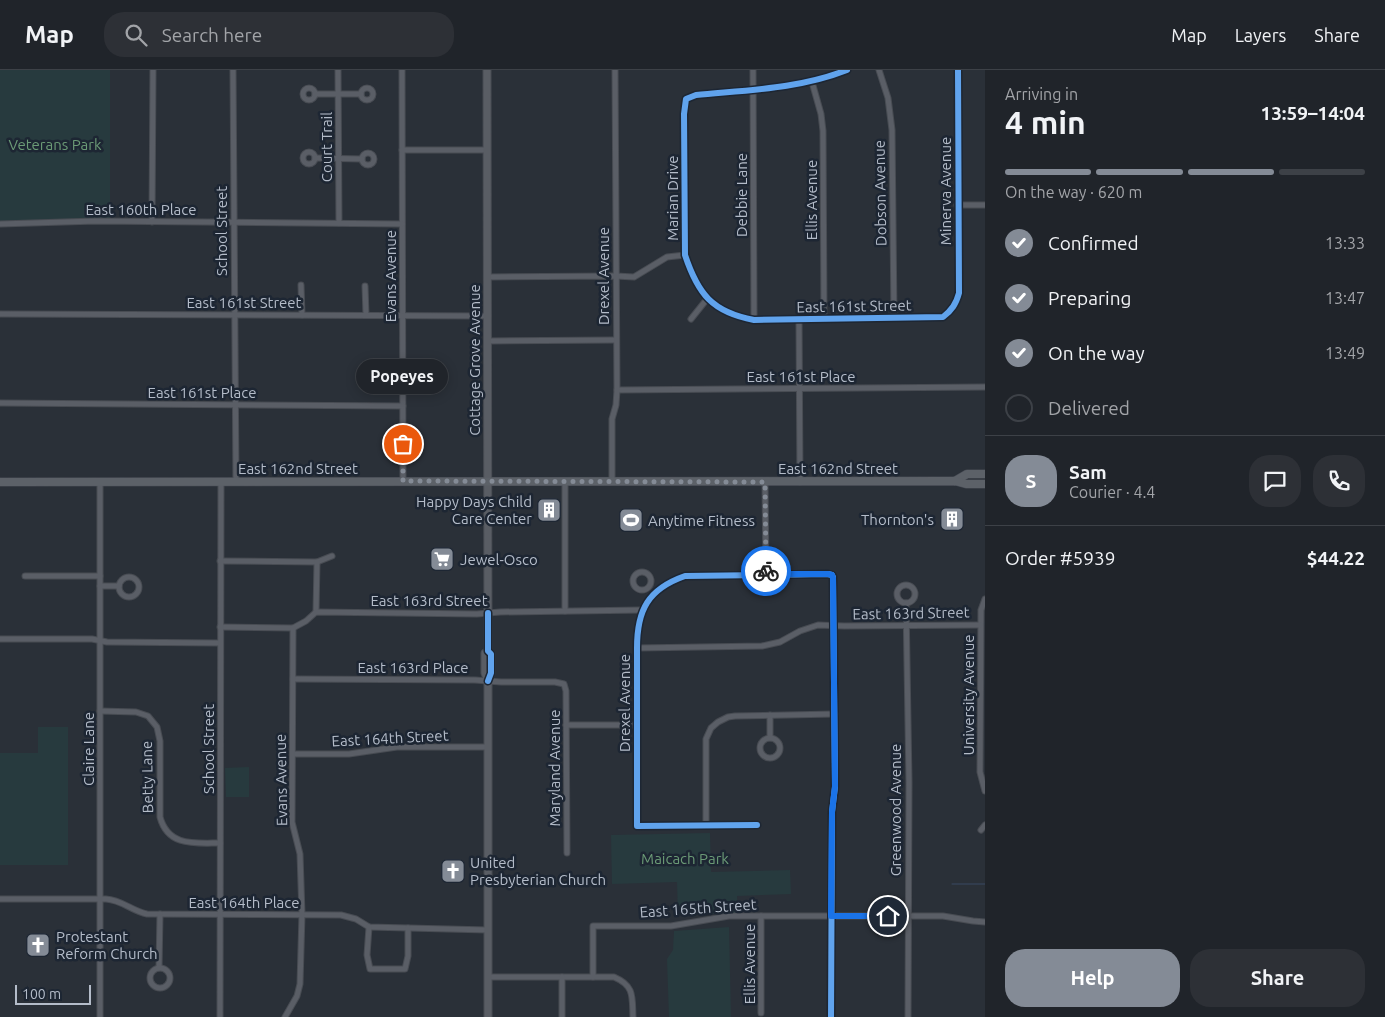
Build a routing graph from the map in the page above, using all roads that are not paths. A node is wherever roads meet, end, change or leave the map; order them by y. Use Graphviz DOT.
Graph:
graph roads {
  1 [pos="152,70"];
  2 [pos="233,70"];
  3 [pos="338,70"];
  4 [pos="402,70"];
  5 [pos="487,70"];
  6 [pos="615,70"];
  7 [pos="753,70"];
  8 [pos="847,70"];
  9 [pos="879,70"];
  10 [pos="958,70"];
  11 [pos="812,82"];
  12 [pos="753,90"];
  13 [pos="315,94"];
  14 [pos="338,94"];
  15 [pos="362,94"];
  16 [pos="402,150"];
  17 [pos="488,150"];
  18 [pos="315,158"];
  19 [pos="338,158"];
  20 [pos="362,159"];
  21 [pos="958,205"];
  22 [pos="985,205"];
  23 [pos="152,222"];
  24 [pos="233,222"];
  25 [pos="338,223"];
  26 [pos="0,224"];
  27 [pos="402,224"];
  28 [pos="685,255"];
  29 [pos="616,276"];
  30 [pos="488,278"];
  31 [pos="301,285"];
  32 [pos="365,286"];
  33 [pos="707,299"];
  34 [pos="952,311"];
  35 [pos="0,314"];
  36 [pos="234,314"];
  37 [pos="302,315"];
  38 [pos="366,315"];
  39 [pos="403,316"];
  40 [pos="488,316"];
  41 [pos="824,318"];
  42 [pos="894,318"];
  43 [pos="691,319"];
  44 [pos="798,319"];
  45 [pos="754,320"];
  46 [pos="616,340"];
  47 [pos="488,341"];
  48 [pos="985,387"];
  49 [pos="799,389"];
  50 [pos="617,390"];
  51 [pos="0,403"];
  52 [pos="234,405"];
  53 [pos="403,406"];
  54 [pos="985,474"];
  55 [pos="403,481"];
  56 [pos="488,481"];
  57 [pos="565,481"];
  58 [pos="955,481"];
  59 [pos="0,482"];
  60 [pos="100,482"];
  61 [pos="221,482"];
  62 [pos="236,482"];
  63 [pos="612,482"];
  64 [pos="765,482"];
  65 [pos="800,482"];
  66 [pos="985,484"];
  67 [pos="332,556"];
  68 [pos="220,561"];
  69 [pos="317,562"];
  70 [pos="766,574"];
  71 [pos="25,576"];
  72 [pos="100,576"];
  73 [pos="100,586"];
  74 [pos="119,586"];
  75 [pos="649,588"];
  76 [pos="654,593"];
  77 [pos="985,599"];
  78 [pos="906,603"];
  79 [pos="642,610"];
  80 [pos="566,611"];
  81 [pos="316,612"];
  82 [pos="488,613"];
  83 [pos="834,625"];
  84 [pos="980,625"];
  85 [pos="906,626"];
  86 [pos="220,627"];
  87 [pos="293,628"];
  88 [pos="0,639"];
  89 [pos="100,641"];
  90 [pos="220,643"];
  91 [pos="637,648"];
  92 [pos="293,679"];
  93 [pos="488,681"];
  94 [pos="564,684"];
  95 [pos="100,711"];
  96 [pos="835,714"];
  97 [pos="770,716"];
  98 [pos="566,725"];
  99 [pos="637,725"];
  100 [pos="770,738"];
  101 [pos="488,747"];
  102 [pos="293,754"];
  103 [pos="985,791"];
  104 [pos="706,825"];
  105 [pos="757,825"];
  106 [pos="220,843"];
  107 [pos="566,853"];
  108 [pos="0,899"];
  109 [pos="100,899"];
  110 [pos="160,914"];
  111 [pos="221,914"];
  112 [pos="302,914"];
  113 [pos="761,916"];
  114 [pos="831,916"];
  115 [pos="908,916"];
  116 [pos="985,922"];
  117 [pos="369,927"];
  118 [pos="408,928"];
  119 [pos="488,930"];
  120 [pos="159,968"];
  121 [pos="593,976"];
  122 [pos="488,977"];
  123 [pos="562,977"];
  124 [pos="761,1013"];
  125 [pos="100,1017"];
  126 [pos="220,1017"];
  127 [pos="285,1017"];
  128 [pos="488,1017"];
  129 [pos="562,1017"];
  130 [pos="632,1017"];
  131 [pos="832,1017"];
  132 [pos="908,1017"];
  1 -- 23 [label="street"];
  2 -- 24 [label="street, School Street"];
  3 -- 14 [label="street, Court Trail"];
  4 -- 16 [label="street, Evans Avenue"];
  5 -- 17 [label="street, Cottage Grove Avenue"];
  6 -- 29 [label="street, Drexel Avenue"];
  7 -- 12 [label="street, Debbie Lane"];
  8 -- 11 [label="street"];
  9 -- 42 [label="street, Dobson Avenue"];
  10 -- 21 [label="street, Minerva Avenue"];
  11 -- 12 [label="street"];
  11 -- 41 [label="street, Ellis Avenue"];
  12 -- 28 [label="street, Marian Drive"];
  12 -- 45 [label="street, Debbie Lane"];
  13 -- 14 [label="street"];
  14 -- 15 [label="street"];
  14 -- 19 [label="street, Court Trail"];
  16 -- 17 [label="street"];
  16 -- 27 [label="street, Evans Avenue"];
  17 -- 30 [label="street, Cottage Grove Avenue"];
  18 -- 19 [label="street"];
  19 -- 20 [label="street"];
  19 -- 25 [label="street, Court Trail"];
  21 -- 22 [label="street"];
  21 -- 34 [label="street, Minerva Avenue"];
  23 -- 24 [label="street, East 160th Place"];
  23 -- 26 [label="street, East 160th Place"];
  24 -- 25 [label="street, East 160th Place"];
  24 -- 36 [label="street, School Street"];
  25 -- 27 [label="street, East 160th Place"];
  27 -- 39 [label="street, Evans Avenue"];
  28 -- 29 [label="street"];
  28 -- 33 [label="street, Marian Drive"];
  29 -- 30 [label="street"];
  29 -- 46 [label="street, Drexel Avenue"];
  30 -- 40 [label="street, Cottage Grove Avenue"];
  31 -- 37 [label="street"];
  32 -- 38 [label="street"];
  33 -- 43 [label="street"];
  33 -- 45 [label="street, Marian Drive"];
  34 -- 42 [label="street, East 161st Street"];
  35 -- 36 [label="street, East 161st Street"];
  36 -- 37 [label="street, East 161st Street"];
  36 -- 52 [label="street, School Street"];
  37 -- 38 [label="street, East 161st Street"];
  38 -- 39 [label="street, East 161st Street"];
  39 -- 40 [label="street, East 161st Street"];
  39 -- 53 [label="street, Evans Avenue"];
  40 -- 47 [label="street, Cottage Grove Avenue"];
  41 -- 42 [label="street, East 161st Street"];
  41 -- 44 [label="street, East 161st Street"];
  44 -- 45 [label="street, East 161st Street"];
  44 -- 49 [label="street"];
  46 -- 47 [label="street"];
  46 -- 50 [label="street, Drexel Avenue"];
  47 -- 56 [label="street, Cottage Grove Avenue"];
  48 -- 49 [label="street, East 161st Place"];
  49 -- 50 [label="street, East 161st Place"];
  49 -- 65 [label="street"];
  50 -- 63 [label="street, Drexel Avenue"];
  51 -- 52 [label="street, East 161st Place"];
  52 -- 53 [label="street, East 161st Place"];
  52 -- 62 [label="street, School Street"];
  53 -- 55 [label="street, Evans Avenue"];
  54 -- 58 [label="main road, East 162nd Street"];
  55 -- 56 [label="main road, East 162nd Street"];
  55 -- 62 [label="main road, East 162nd Street"];
  56 -- 57 [label="main road, East 162nd Street"];
  56 -- 82 [label="street, Cottage Grove Avenue"];
  57 -- 63 [label="main road, East 162nd Street"];
  57 -- 80 [label="street"];
  58 -- 65 [label="main road, East 162nd Street"];
  58 -- 66 [label="main road, East 162nd Street"];
  59 -- 60 [label="main road, East 162nd Street"];
  60 -- 61 [label="main road, East 162nd Street"];
  60 -- 72 [label="street, Claire Lane"];
  61 -- 62 [label="main road, East 162nd Street"];
  61 -- 68 [label="street, School Street"];
  63 -- 64 [label="main road, East 162nd Street"];
  64 -- 65 [label="main road, East 162nd Street"];
  64 -- 70 [label="street"];
  67 -- 69 [label="street"];
  68 -- 69 [label="street"];
  68 -- 86 [label="street, School Street"];
  69 -- 81 [label="street"];
  70 -- 76 [label="street"];
  70 -- 83 [label="street"];
  71 -- 72 [label="street"];
  72 -- 73 [label="street, Claire Lane"];
  73 -- 74 [label="street"];
  73 -- 89 [label="street, Claire Lane"];
  75 -- 76 [label="street"];
  76 -- 79 [label="street, Drexel Avenue"];
  77 -- 84 [label="street, University Avenue"];
  78 -- 85 [label="street, Greenwood Avenue"];
  79 -- 80 [label="street, East 163rd Street"];
  79 -- 91 [label="street, Drexel Avenue"];
  80 -- 82 [label="street, East 163rd Street"];
  81 -- 82 [label="street, East 163rd Street"];
  81 -- 87 [label="street"];
  82 -- 93 [label="street, Cottage Grove Avenue"];
  83 -- 85 [label="street, East 163rd Street"];
  83 -- 91 [label="street, East 163rd Street"];
  83 -- 96 [label="street"];
  84 -- 85 [label="street, East 163rd Street"];
  84 -- 103 [label="street, University Avenue"];
  85 -- 115 [label="street, Greenwood Avenue"];
  86 -- 87 [label="street"];
  86 -- 90 [label="street, School Street"];
  87 -- 92 [label="street, Evans Avenue"];
  88 -- 89 [label="street"];
  89 -- 90 [label="street"];
  89 -- 95 [label="street, Claire Lane"];
  90 -- 106 [label="street, School Street"];
  91 -- 99 [label="street, Drexel Avenue"];
  92 -- 93 [label="street, East 163rd Place"];
  92 -- 102 [label="street, Evans Avenue"];
  93 -- 94 [label="street, East 163rd Place"];
  93 -- 101 [label="street, Cottage Grove Avenue"];
  94 -- 98 [label="street, Maryland Avenue"];
  95 -- 106 [label="street, Betty Lane"];
  95 -- 109 [label="street, Claire Lane"];
  96 -- 97 [label="street"];
  96 -- 114 [label="street"];
  97 -- 100 [label="street"];
  97 -- 104 [label="street"];
  98 -- 99 [label="street"];
  98 -- 107 [label="street, Maryland Avenue"];
  99 -- 104 [label="street, Drexel Avenue"];
  101 -- 102 [label="street, East 164th Street"];
  101 -- 119 [label="street, Cottage Grove Avenue"];
  102 -- 112 [label="street, Evans Avenue"];
  104 -- 105 [label="street"];
  106 -- 111 [label="street, School Street"];
  108 -- 109 [label="street, East 164th Place"];
  109 -- 110 [label="street, East 164th Place"];
  109 -- 125 [label="street, Claire Lane"];
  110 -- 111 [label="street, East 164th Place"];
  110 -- 120 [label="street"];
  111 -- 112 [label="street, East 164th Place"];
  111 -- 126 [label="street, School Street"];
  112 -- 117 [label="street, East 164th Place"];
  112 -- 127 [label="street, Evans Avenue"];
  113 -- 114 [label="street, East 165th Street"];
  113 -- 121 [label="street, East 165th Street"];
  113 -- 124 [label="street, Ellis Avenue"];
  114 -- 115 [label="street, East 165th Street"];
  114 -- 131 [label="street"];
  115 -- 116 [label="street, East 165th Street"];
  115 -- 132 [label="street, Greenwood Avenue"];
  117 -- 118 [label="street, East 164th Place"];
  117 -- 118 [label="street"];
  118 -- 119 [label="street, East 164th Place"];
  119 -- 122 [label="street, Cottage Grove Avenue"];
  121 -- 123 [label="street"];
  121 -- 130 [label="street"];
  122 -- 123 [label="street"];
  122 -- 128 [label="street, Cottage Grove Avenue"];
  123 -- 129 [label="street"];
}
